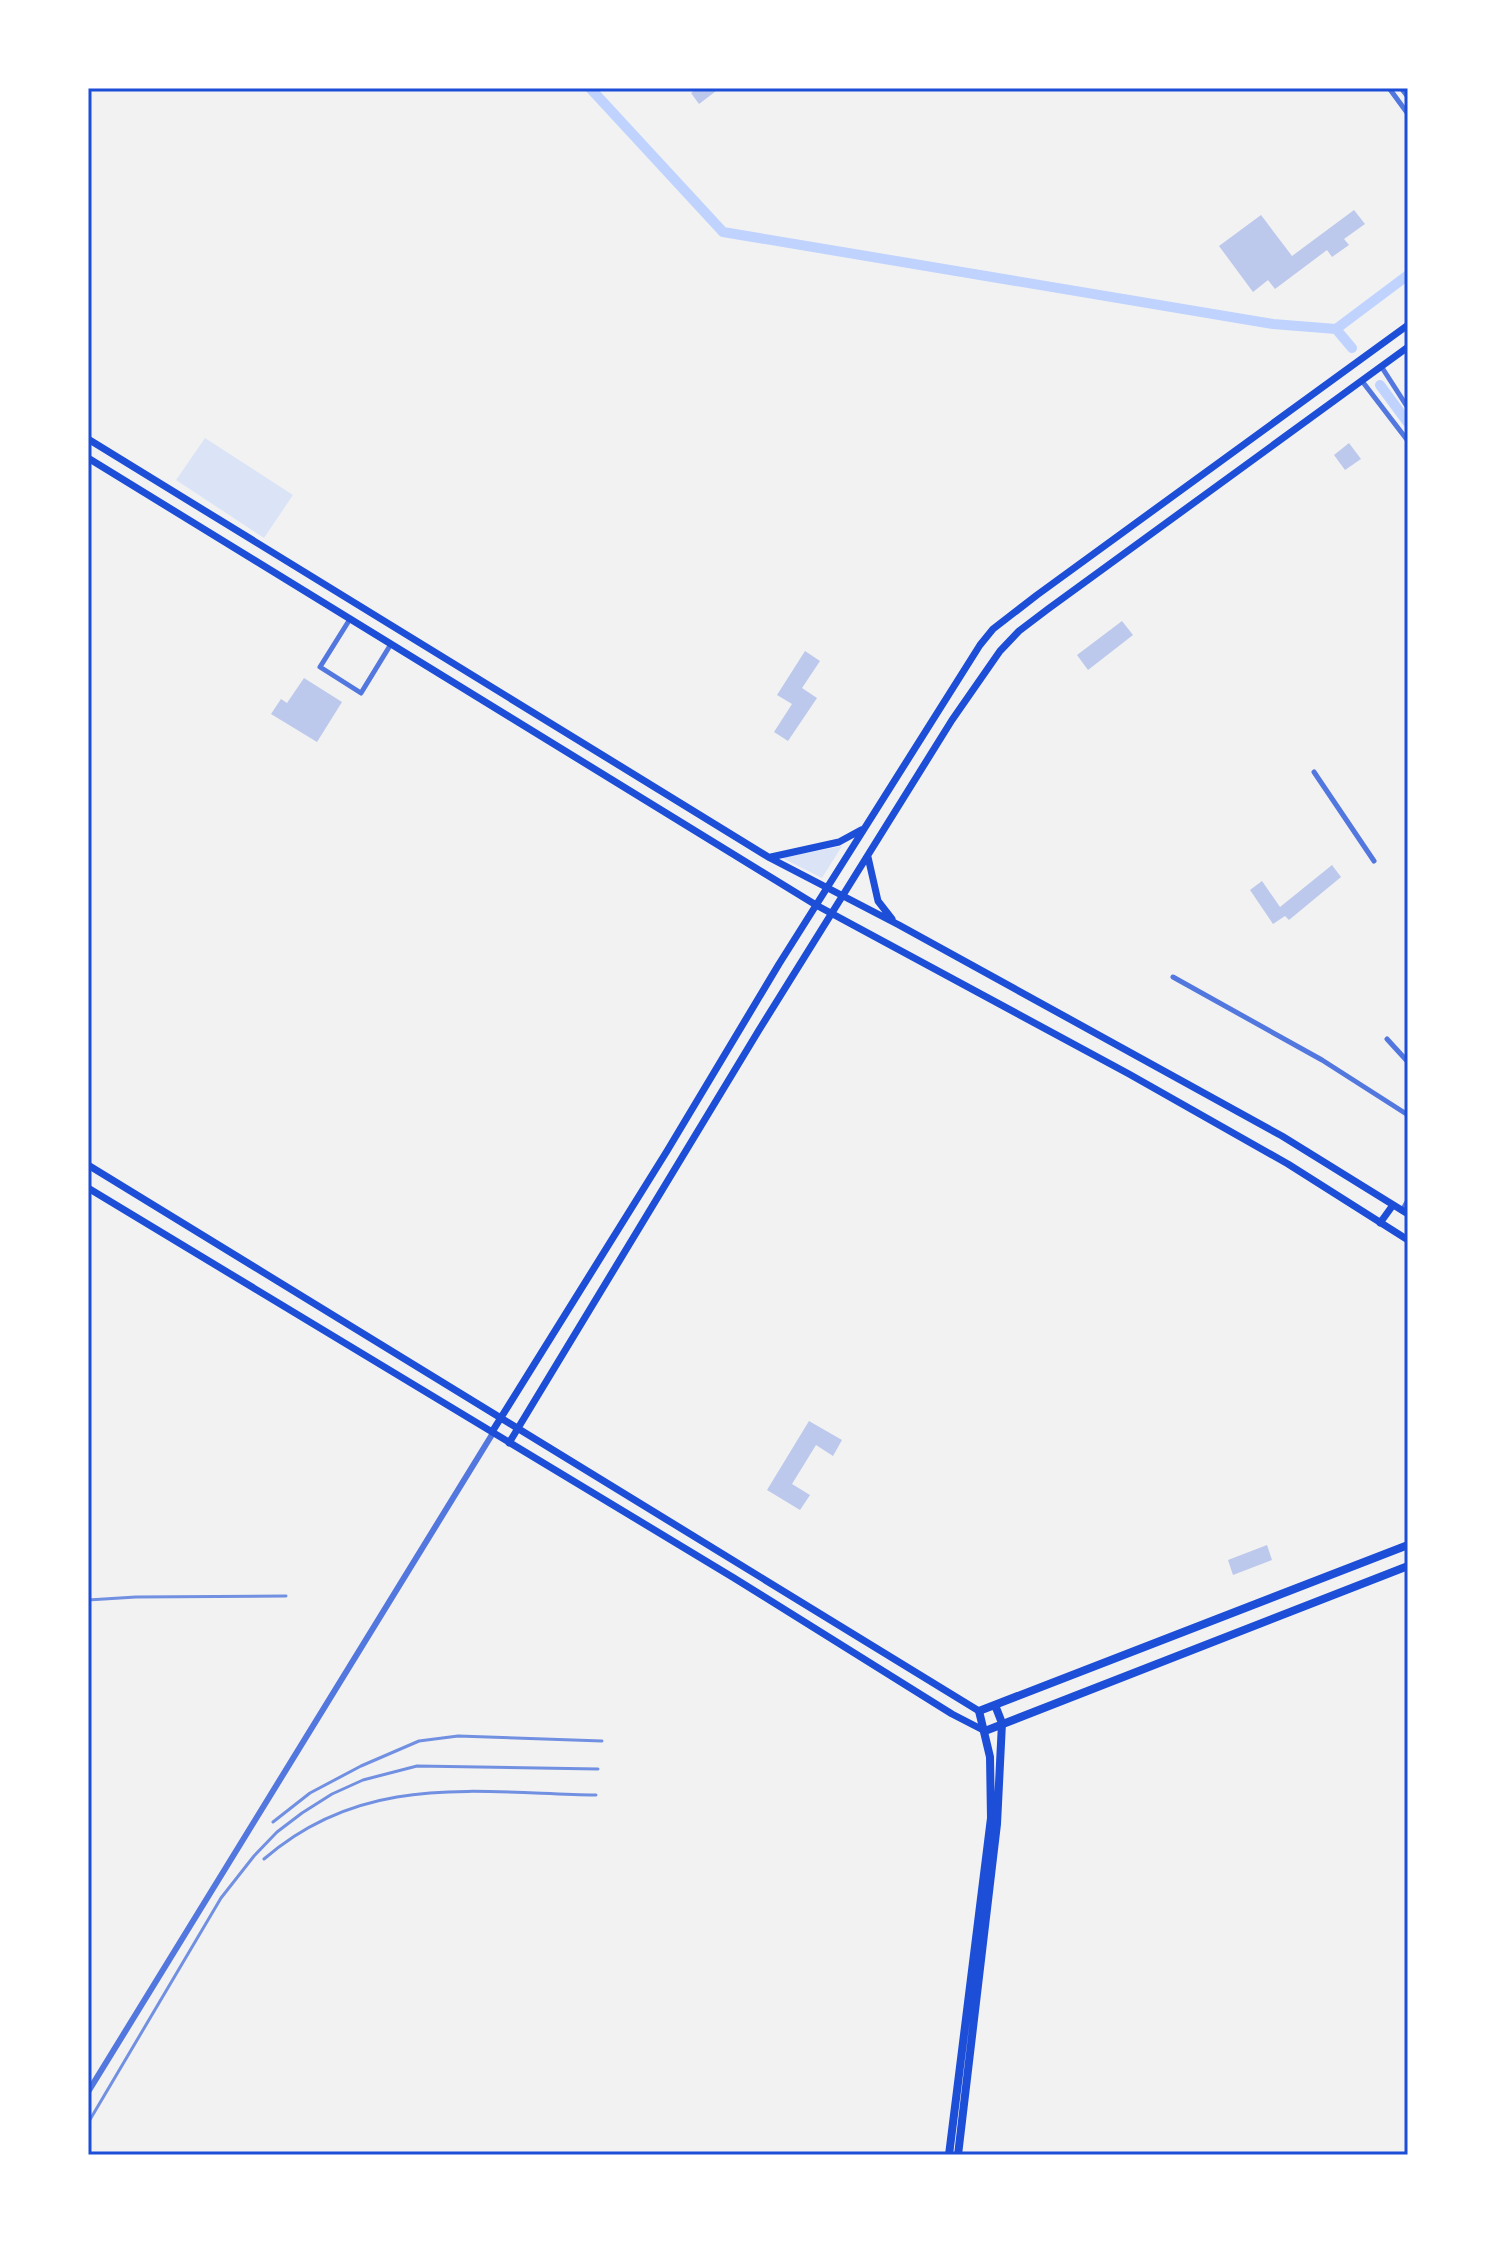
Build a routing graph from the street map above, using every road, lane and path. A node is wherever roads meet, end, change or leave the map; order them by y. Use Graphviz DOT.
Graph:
graph roads {
  1 [pos="1389,88"];
  2 [pos="1401,88"];
  3 [pos="1408,97"];
  4 [pos="1408,114"];
  5 [pos="1408,325"];
  6 [pos="1408,347"];
  7 [pos="1381,366"];
  8 [pos="1352,367"];
  9 [pos="1362,381"];
  10 [pos="1408,408"];
  11 [pos="88,439"];
  12 [pos="1408,441"];
  13 [pos="88,458"];
  14 [pos="250,538"];
  15 [pos="241,551"];
  16 [pos="1037,595"];
  17 [pos="1048,609"];
  18 [pos="350,618"];
  19 [pos="391,644"];
  20 [pos="492,687"];
  21 [pos="485,699"];
  22 [pos="1314,772"];
  23 [pos="670,797"];
  24 [pos="663,809"];
  25 [pos="863,829"];
  26 [pos="868,856"];
  27 [pos="770,858"];
  28 [pos="1374,861"];
  29 [pos="827,889"];
  30 [pos="843,897"];
  31 [pos="816,905"];
  32 [pos="832,914"];
  33 [pos="899,925"];
  34 [pos="1173,977"];
  35 [pos="1387,1039"];
  36 [pos="1408,1062"];
  37 [pos="1166,1072"];
  38 [pos="1156,1090"];
  39 [pos="1408,1115"];
  40 [pos="667,1151"];
  41 [pos="681,1159"];
  42 [pos="88,1165"];
  43 [pos="88,1188"];
  44 [pos="1408,1200"];
  45 [pos="1393,1205"];
  46 [pos="1405,1212"];
  47 [pos="1380,1223"];
  48 [pos="1408,1240"];
  49 [pos="500,1418"];
  50 [pos="517,1427"];
  51 [pos="492,1433"];
  52 [pos="509,1443"];
  53 [pos="1408,1545"];
  54 [pos="1408,1566"];
  55 [pos="995,1705"];
  56 [pos="979,1711"];
  57 [pos="1002,1723"];
  58 [pos="985,1731"];
  59 [pos="88,2092"];
  60 [pos="949,2155"];
  61 [pos="958,2155"];
  1 -- 4 [label="street"];
  2 -- 3 [label="street"];
  5 -- 8 [label="main road"];
  6 -- 7 [label="main road"];
  7 -- 9 [label="main road"];
  7 -- 10 [label="street"];
  8 -- 9 [label="main road"];
  8 -- 16 [label="main road"];
  9 -- 12 [label="street"];
  9 -- 17 [label="main road"];
  11 -- 14 [label="main road"];
  13 -- 15 [label="main road"];
  14 -- 15 [label="main road"];
  14 -- 20 [label="main road"];
  15 -- 18 [label="main road"];
  16 -- 17 [label="main road"];
  16 -- 25 [label="main road"];
  17 -- 26 [label="main road"];
  18 -- 19 [label="main road"];
  18 -- 19 [label="street"];
  19 -- 21 [label="main road"];
  20 -- 21 [label="main road"];
  20 -- 23 [label="main road"];
  21 -- 24 [label="main road"];
  22 -- 28 [label="street"];
  23 -- 24 [label="main road"];
  23 -- 27 [label="main road"];
  24 -- 31 [label="main road"];
  25 -- 27 [label="main road"];
  25 -- 29 [label="main road"];
  26 -- 30 [label="main road"];
  26 -- 33 [label="main road"];
  27 -- 29 [label="main road"];
  29 -- 30 [label="main road"];
  29 -- 31 [label="main road"];
  30 -- 32 [label="main road"];
  30 -- 33 [label="main road"];
  31 -- 32 [label="main road"];
  31 -- 40 [label="main road"];
  32 -- 38 [label="main road"];
  32 -- 41 [label="main road"];
  33 -- 37 [label="main road"];
  34 -- 39 [label="street"];
  35 -- 36 [label="street"];
  37 -- 38 [label="main road"];
  37 -- 45 [label="main road"];
  38 -- 47 [label="main road"];
  40 -- 41 [label="main road"];
  40 -- 49 [label="main road"];
  41 -- 50 [label="main road"];
  42 -- 49 [label="main road"];
  43 -- 51 [label="main road"];
  44 -- 46 [label="street"];
  45 -- 46 [label="main road"];
  45 -- 47 [label="main road"];
  47 -- 48 [label="main road"];
  49 -- 50 [label="main road"];
  49 -- 51 [label="main road"];
  50 -- 52 [label="main road"];
  50 -- 56 [label="main road"];
  51 -- 52 [label="main road"];
  51 -- 59 [label="street"];
  52 -- 58 [label="main road"];
  53 -- 55 [label="main road"];
  54 -- 57 [label="main road"];
  55 -- 56 [label="main road"];
  55 -- 57 [label="main road"];
  56 -- 58 [label="main road"];
  57 -- 58 [label="main road"];
  57 -- 61 [label="main road"];
  58 -- 60 [label="main road"];
}
